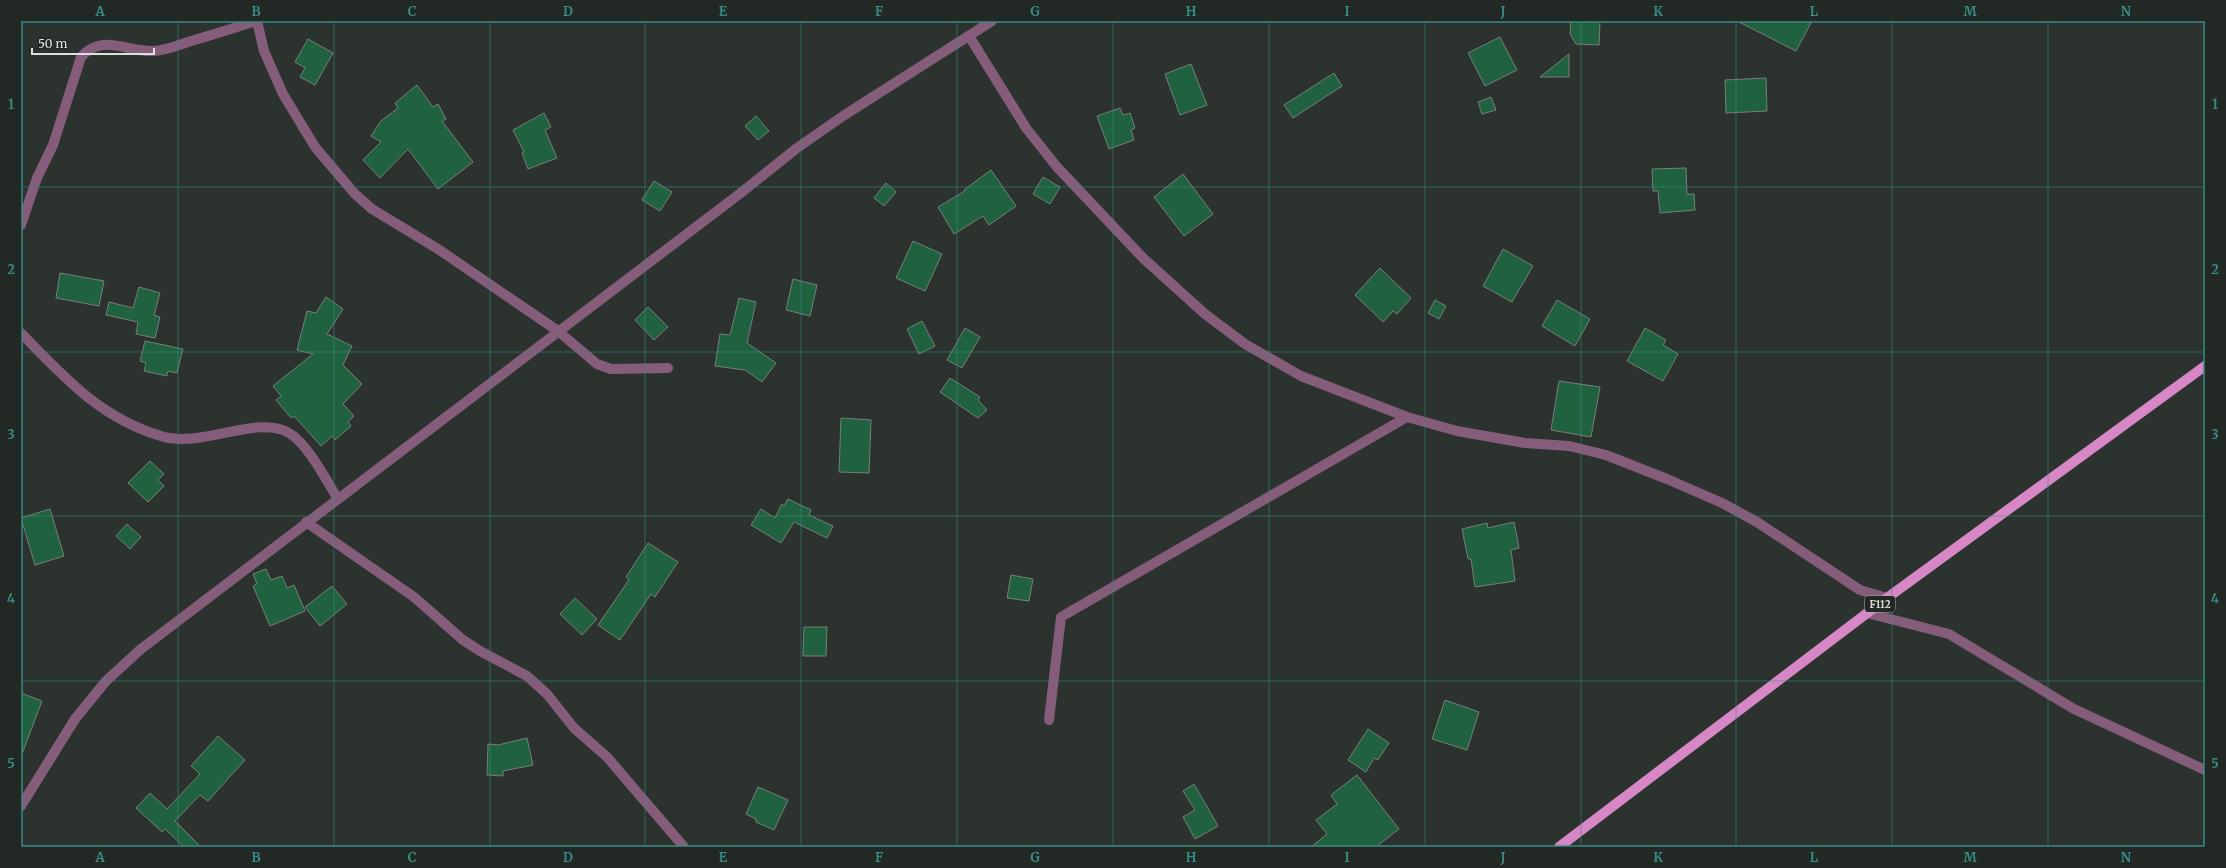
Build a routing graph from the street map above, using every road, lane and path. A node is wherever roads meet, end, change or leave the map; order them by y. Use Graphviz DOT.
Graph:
graph roads {
  1 [pos="256,21"];
  2 [pos="992,21"];
  3 [pos="969,36"];
  4 [pos="21,225"];
  5 [pos="558,331"];
  6 [pos="21,333"];
  7 [pos="2205,366"];
  8 [pos="668,368"];
  9 [pos="1407,417"];
  10 [pos="338,499"];
  11 [pos="306,522"];
  12 [pos="1887,598"];
  13 [pos="1867,613"];
  14 [pos="1050,720"];
  15 [pos="2205,770"];
  16 [pos="21,806"];
  17 [pos="684,847"];
  18 [pos="1558,847"];
  1 -- 4 [label="street"];
  1 -- 5 [label="street"];
  2 -- 3 [label="street"];
  3 -- 5 [label="street"];
  3 -- 9 [label="street"];
  5 -- 8 [label="street"];
  5 -- 10 [label="street"];
  6 -- 10 [label="street"];
  7 -- 12 [label="main road, F112"];
  9 -- 12 [label="street"];
  9 -- 14 [label="street"];
  10 -- 11 [label="street"];
  11 -- 16 [label="street"];
  11 -- 17 [label="street"];
  12 -- 13 [label="main road, F112"];
  13 -- 15 [label="street"];
  13 -- 18 [label="main road, F112"];
}
